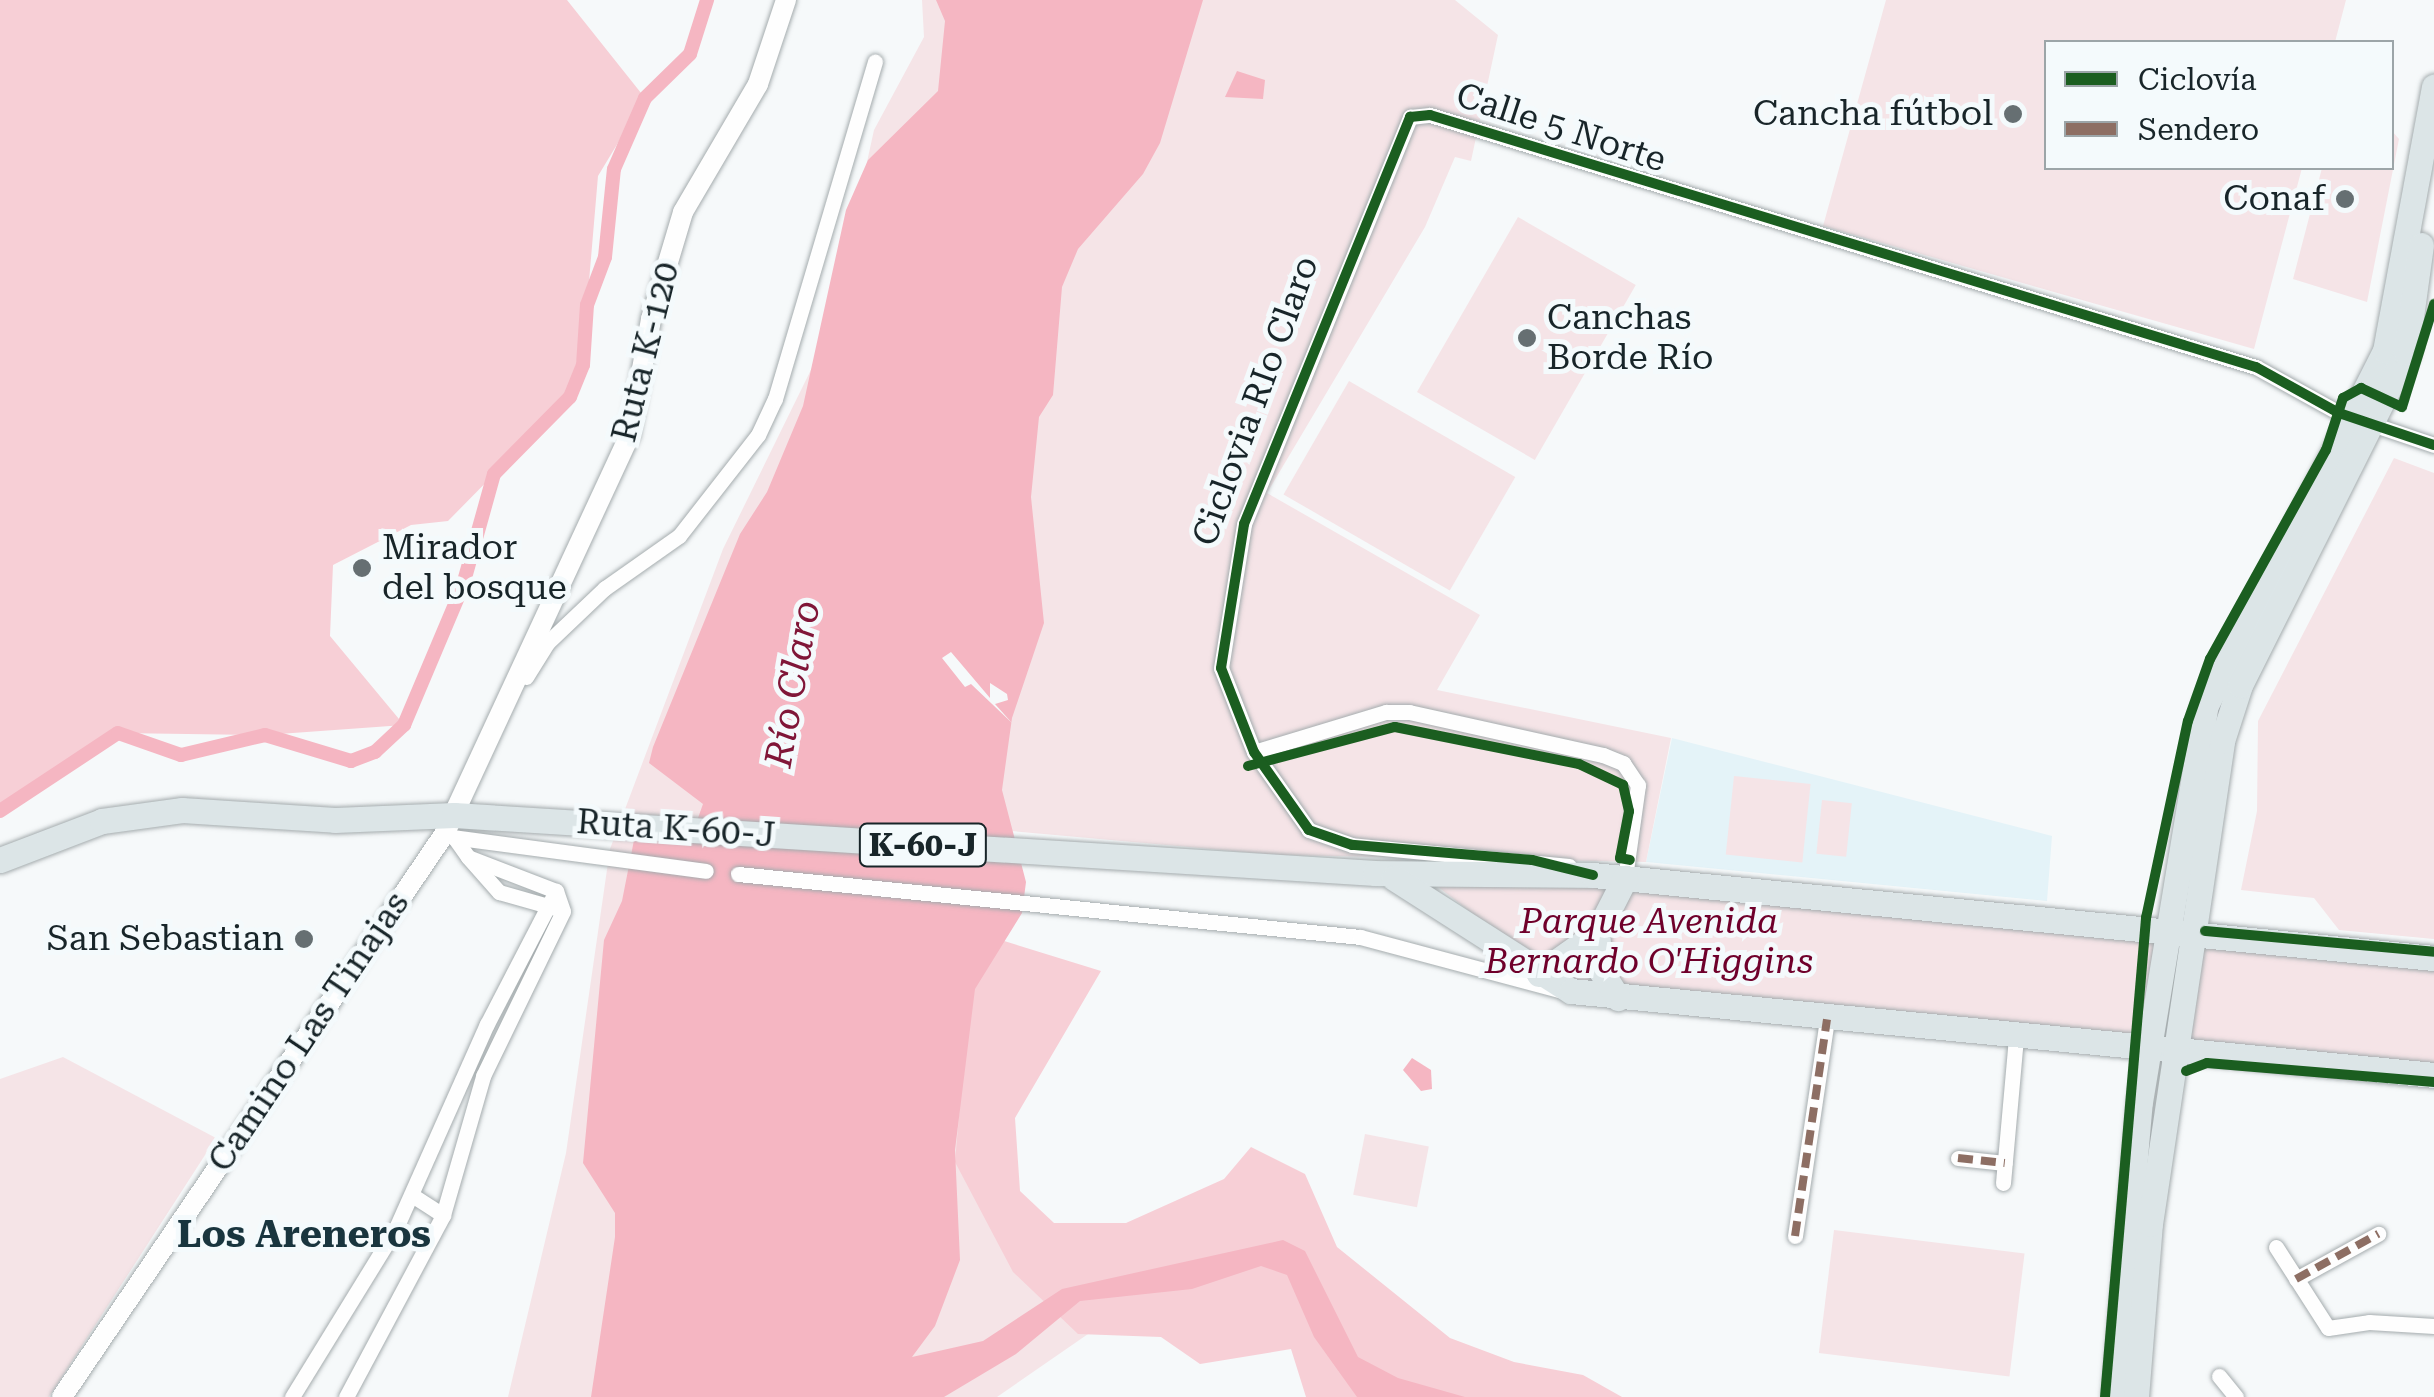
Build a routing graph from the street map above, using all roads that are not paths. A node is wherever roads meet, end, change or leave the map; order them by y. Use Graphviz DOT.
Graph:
graph roads {
  1 [pos="786,0"];
  2 [pos="875,62"];
  3 [pos="2434,86"];
  4 [pos="2365,421"];
  5 [pos="2434,445"];
  6 [pos="495,727"];
  7 [pos="1250,745"];
  8 [pos="451,828"];
  9 [pos="482,830"];
  10 [pos="468,856"];
  11 [pos="0,860"];
  12 [pos="706,870"];
  13 [pos="1367,872"];
  14 [pos="738,874"];
  15 [pos="1594,875"];
  16 [pos="1625,878"];
  17 [pos="556,903"];
  18 [pos="1598,933"];
  19 [pos="2164,933"];
  20 [pos="2191,935"];
  21 [pos="2434,958"];
  22 [pos="1528,979"];
  23 [pos="1618,998"];
  24 [pos="1827,1019"];
  25 [pos="2016,1037"];
  26 [pos="2160,1050"];
  27 [pos="2434,1075"];
  28 [pos="1958,1158"];
  29 [pos="2005,1163"];
  30 [pos="2003,1183"];
  31 [pos="412,1195"];
  32 [pos="443,1215"];
  33 [pos="2378,1234"];
  34 [pos="1795,1236"];
  35 [pos="2276,1247"];
  36 [pos="2296,1278"];
  37 [pos="2434,1326"];
  38 [pos="2219,1376"];
  39 [pos="62,1397"];
  40 [pos="292,1397"];
  41 [pos="346,1397"];
  42 [pos="2114,1397"];
  43 [pos="2136,1397"];
  44 [pos="2236,1397"];
  1 -- 6 [label="street, Ruta K-120"];
  2 -- 6 [label="street"];
  3 -- 4 [label="main road"];
  4 -- 5 [label="street, Calle 5 Norte"];
  4 -- 7 [label="street, Calle 5 Norte"];
  4 -- 19 [label="main road"];
  4 -- 20 [label="main road"];
  6 -- 8 [label="street, Ruta K-120"];
  7 -- 15 [label="street"];
  7 -- 16 [label="street"];
  8 -- 9 [label="main road, Ruta K-60-J / K-60-J"];
  8 -- 10 [label="street"];
  8 -- 11 [label="main road, Ruta K-60-J / K-60-J"];
  8 -- 39 [label="street, Camino Las Tinajas"];
  9 -- 12 [label="street"];
  9 -- 13 [label="main road, Ruta K-60-J / K-60-J"];
  10 -- 17 [label="street"];
  10 -- 17 [label="street"];
  13 -- 15 [label="main road, K-60-J"];
  13 -- 22 [label="main road, K-60-J"];
  14 -- 22 [label="street"];
  15 -- 16 [label="main road, K-60-J"];
  16 -- 18 [label="main road"];
  16 -- 19 [label="main road, K-60-J"];
  17 -- 31 [label="street"];
  17 -- 32 [label="street"];
  18 -- 22 [label="main road"];
  18 -- 23 [label="main road"];
  19 -- 20 [label="main road"];
  19 -- 26 [label="main road"];
  20 -- 21 [label="main road"];
  20 -- 26 [label="main road"];
  22 -- 23 [label="main road, K-60-J"];
  23 -- 24 [label="main road, K-60-J"];
  24 -- 25 [label="main road, K-60-J"];
  24 -- 34 [label="street"];
  25 -- 26 [label="main road, K-60-J"];
  25 -- 29 [label="street"];
  26 -- 27 [label="main road"];
  26 -- 42 [label="main road"];
  26 -- 43 [label="main road"];
  28 -- 29 [label="street"];
  29 -- 30 [label="street"];
  31 -- 32 [label="street"];
  31 -- 40 [label="street"];
  32 -- 41 [label="street"];
  33 -- 36 [label="street"];
  35 -- 36 [label="street"];
  36 -- 37 [label="street"];
  38 -- 44 [label="street"];
}
